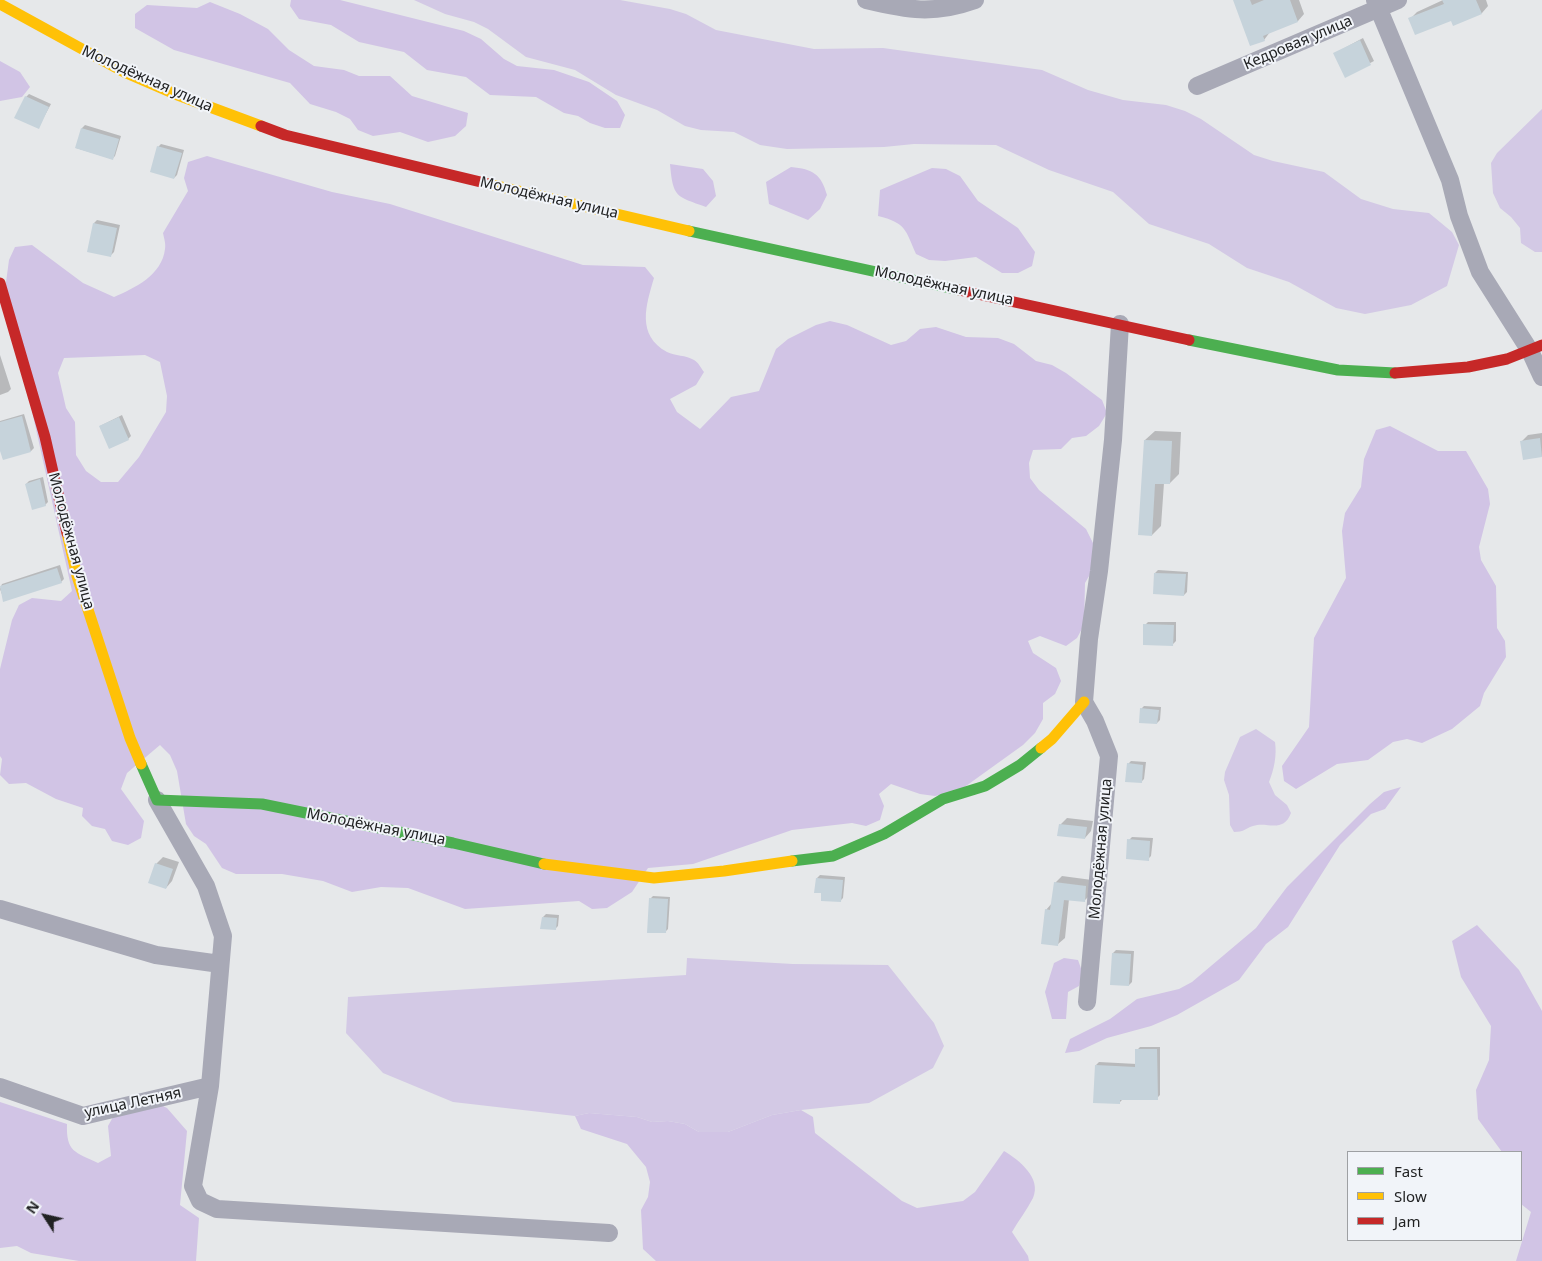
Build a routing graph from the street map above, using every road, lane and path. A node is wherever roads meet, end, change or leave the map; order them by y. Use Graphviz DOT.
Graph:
graph roads {
  1 [pos="866,0"];
  2 [pos="975,0"];
  3 [pos="1398,0"];
  4 [pos="0,4"];
  5 [pos="1376,4"];
  6 [pos="1198,86"];
  7 [pos="0,283"];
  8 [pos="1120,324"];
  9 [pos="1536,348"];
  10 [pos="1542,377"];
  11 [pos="1084,702"];
  12 [pos="157,800"];
  13 [pos="0,909"];
  14 [pos="220,964"];
  15 [pos="1087,1002"];
  16 [pos="210,1086"];
  17 [pos="0,1087"];
  18 [pos="609,1233"];
  1 -- 2 [label="street"];
  3 -- 5 [label="street, Кедровая улица"];
  4 -- 8 [label="street, Молодёжная улица"];
  5 -- 6 [label="street, Кедровая улица"];
  5 -- 9 [label="street"];
  7 -- 12 [label="street, Молодёжная улица"];
  8 -- 9 [label="street, Молодёжная улица"];
  8 -- 11 [label="street"];
  9 -- 10 [label="street"];
  11 -- 12 [label="street, Молодёжная улица"];
  11 -- 15 [label="street, Молодёжная улица"];
  12 -- 14 [label="street"];
  13 -- 14 [label="street"];
  14 -- 16 [label="street"];
  16 -- 17 [label="street, улица Летняя"];
  16 -- 18 [label="street"];
}
